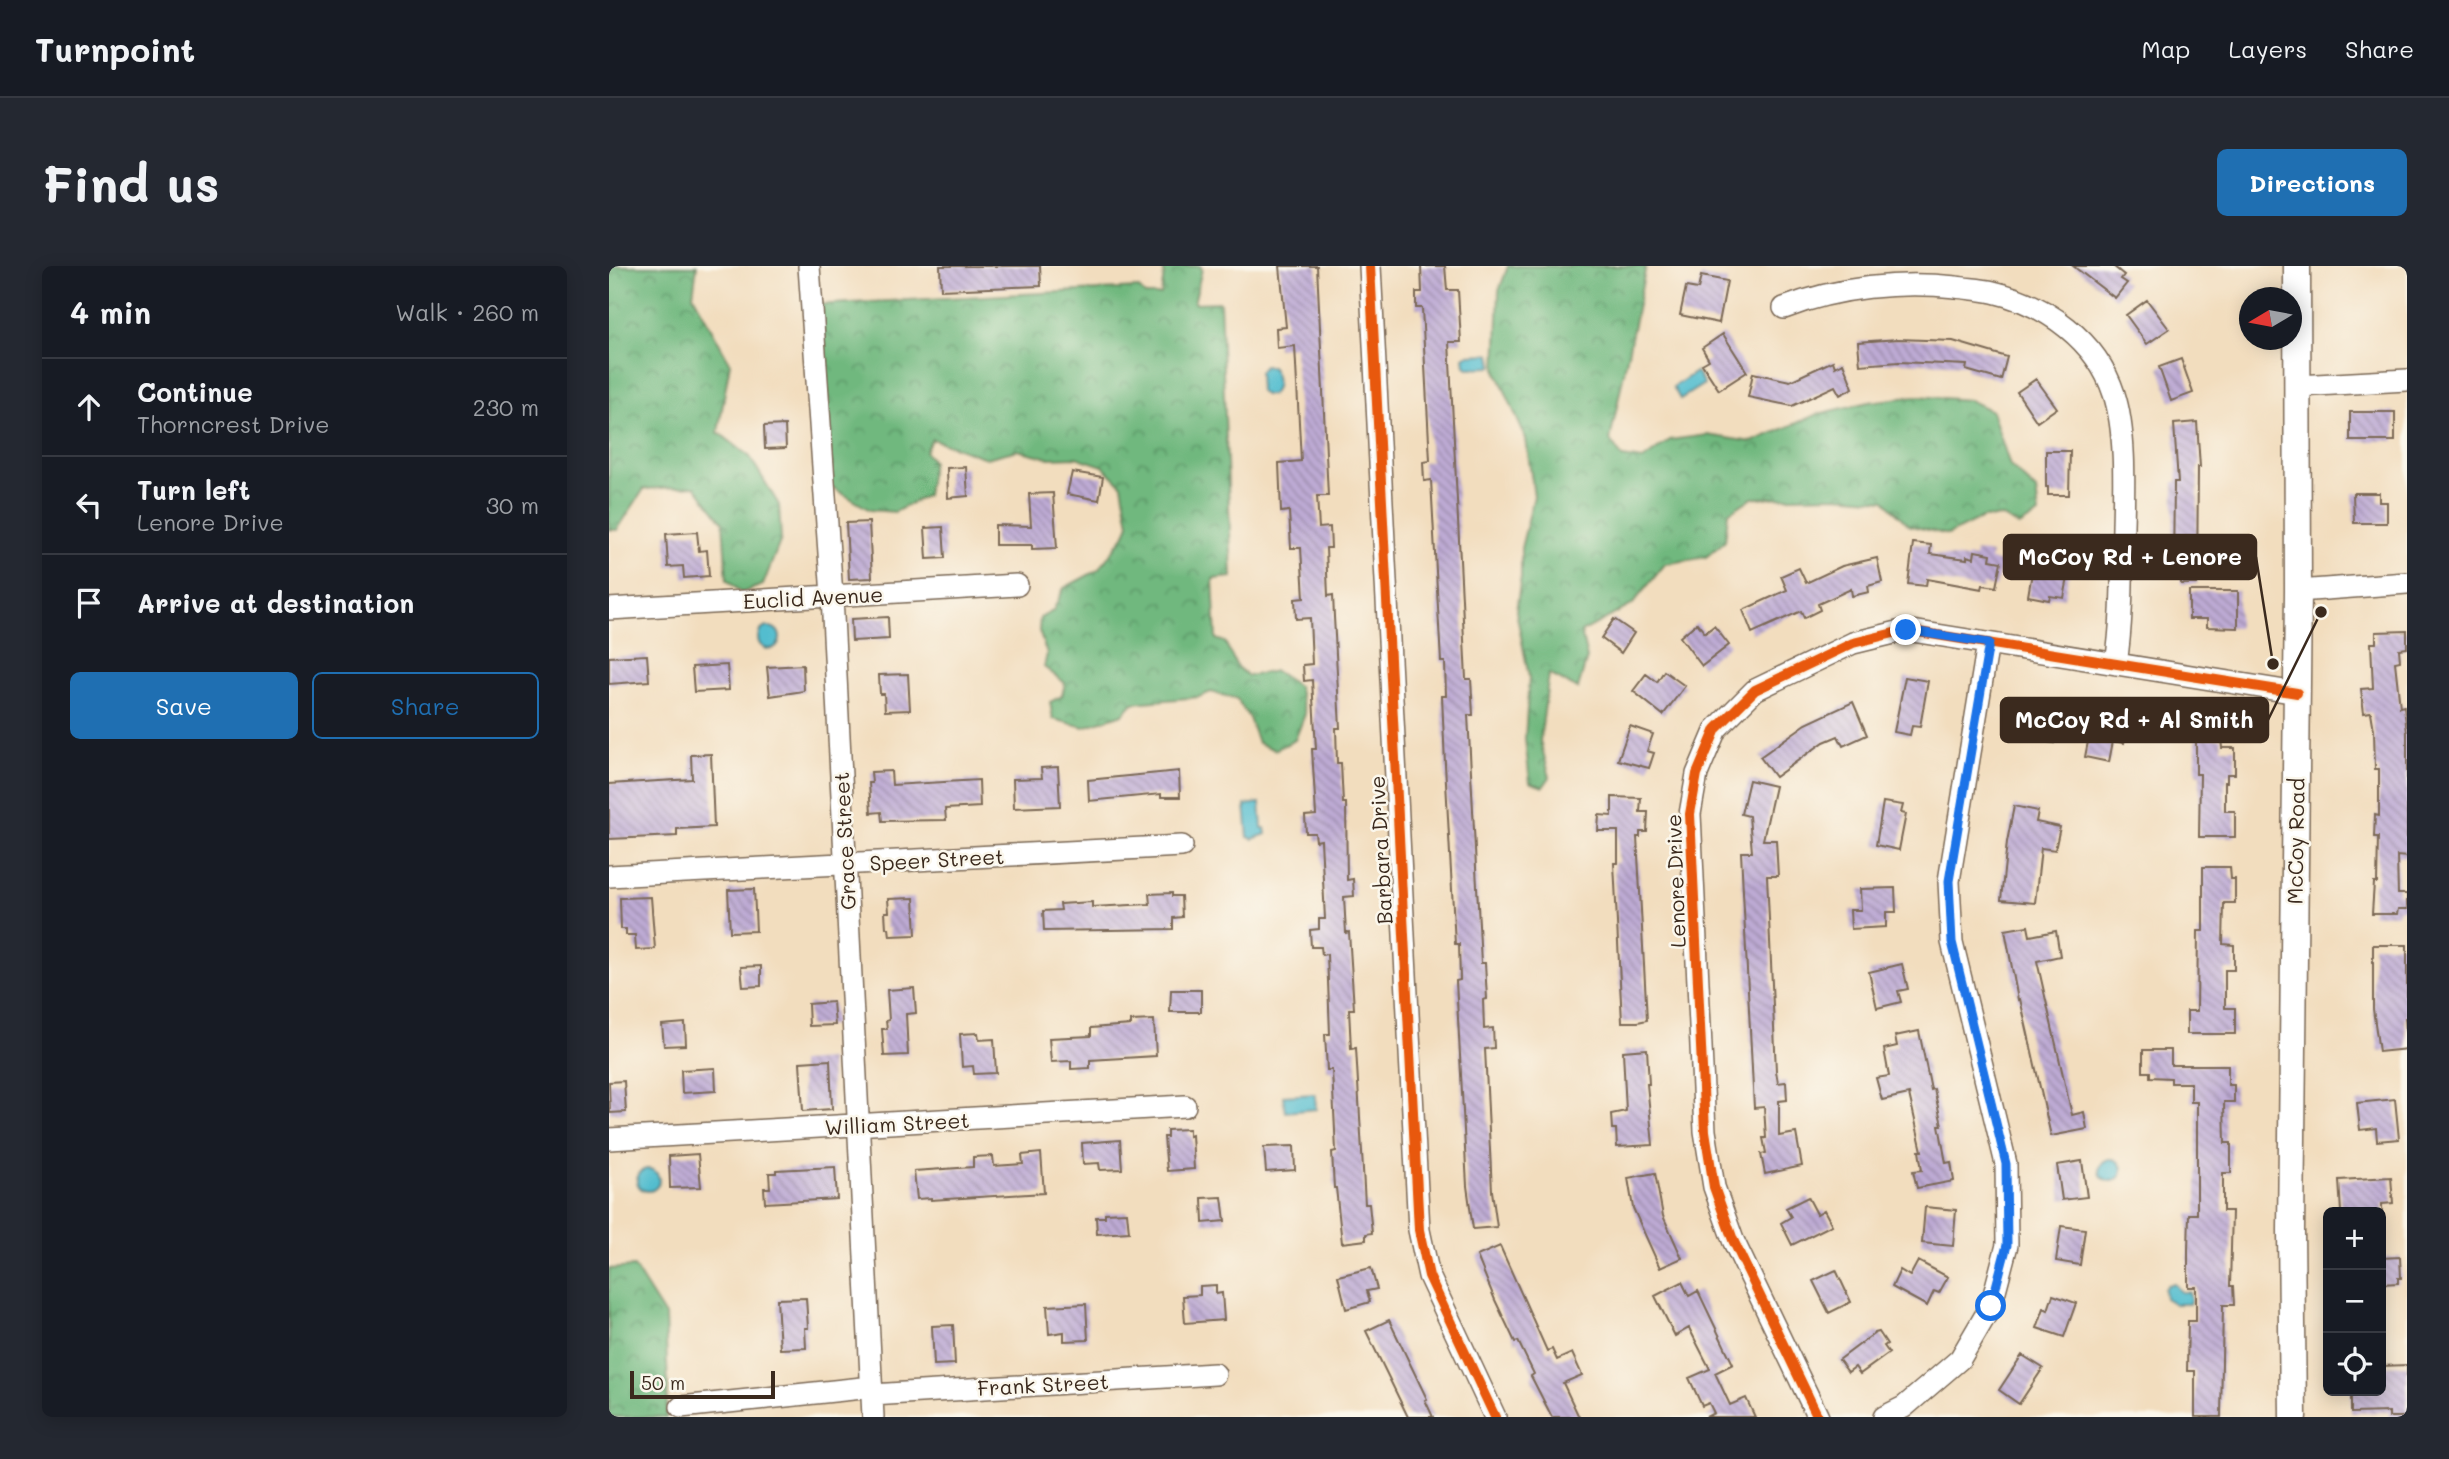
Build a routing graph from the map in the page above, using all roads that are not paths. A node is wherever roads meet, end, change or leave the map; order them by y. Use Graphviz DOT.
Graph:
graph roads {
  1 [pos="809,266"];
  2 [pos="1370,266"];
  3 [pos="2297,266"];
  4 [pos="1784,308"];
  5 [pos="2407,380"];
  6 [pos="2298,386"];
  7 [pos="2407,583"];
  8 [pos="1017,585"];
  9 [pos="2298,591"];
  10 [pos="831,596"];
  11 [pos="609,609"];
  12 [pos="1989,643"];
  13 [pos="2116,664"];
  14 [pos="2297,693"];
  15 [pos="1182,846"];
  16 [pos="845,864"];
  17 [pos="609,876"];
  18 [pos="1185,1107"];
  19 [pos="858,1125"];
  20 [pos="609,1139"];
  21 [pos="1215,1374"];
  22 [pos="872,1391"];
  23 [pos="681,1407"];
  24 [pos="873,1417"];
  25 [pos="1495,1417"];
  26 [pos="1818,1417"];
  27 [pos="1884,1417"];
  28 [pos="2293,1417"];
  1 -- 10 [label="street, Grace Street"];
  2 -- 25 [label="street, Barbara Drive"];
  3 -- 6 [label="street, McCoy Road"];
  4 -- 13 [label="street"];
  5 -- 6 [label="street"];
  6 -- 9 [label="street, McCoy Road"];
  7 -- 9 [label="street"];
  8 -- 10 [label="street, Euclid Avenue"];
  9 -- 14 [label="street, McCoy Road"];
  10 -- 11 [label="street, Euclid Avenue"];
  10 -- 16 [label="street, Grace Street"];
  12 -- 13 [label="street, Lenore Drive"];
  12 -- 26 [label="street, Lenore Drive"];
  12 -- 27 [label="street"];
  13 -- 14 [label="street, Lenore Drive"];
  14 -- 28 [label="street, McCoy Road"];
  15 -- 16 [label="street, Speer Street"];
  16 -- 17 [label="street, Speer Street"];
  16 -- 19 [label="street, Grace Street"];
  18 -- 19 [label="street, William Street"];
  19 -- 20 [label="street, William Street"];
  19 -- 22 [label="street, Grace Street"];
  21 -- 22 [label="street, Frank Street"];
  22 -- 23 [label="street, Frank Street"];
  22 -- 24 [label="street, Grace Street"];
}
